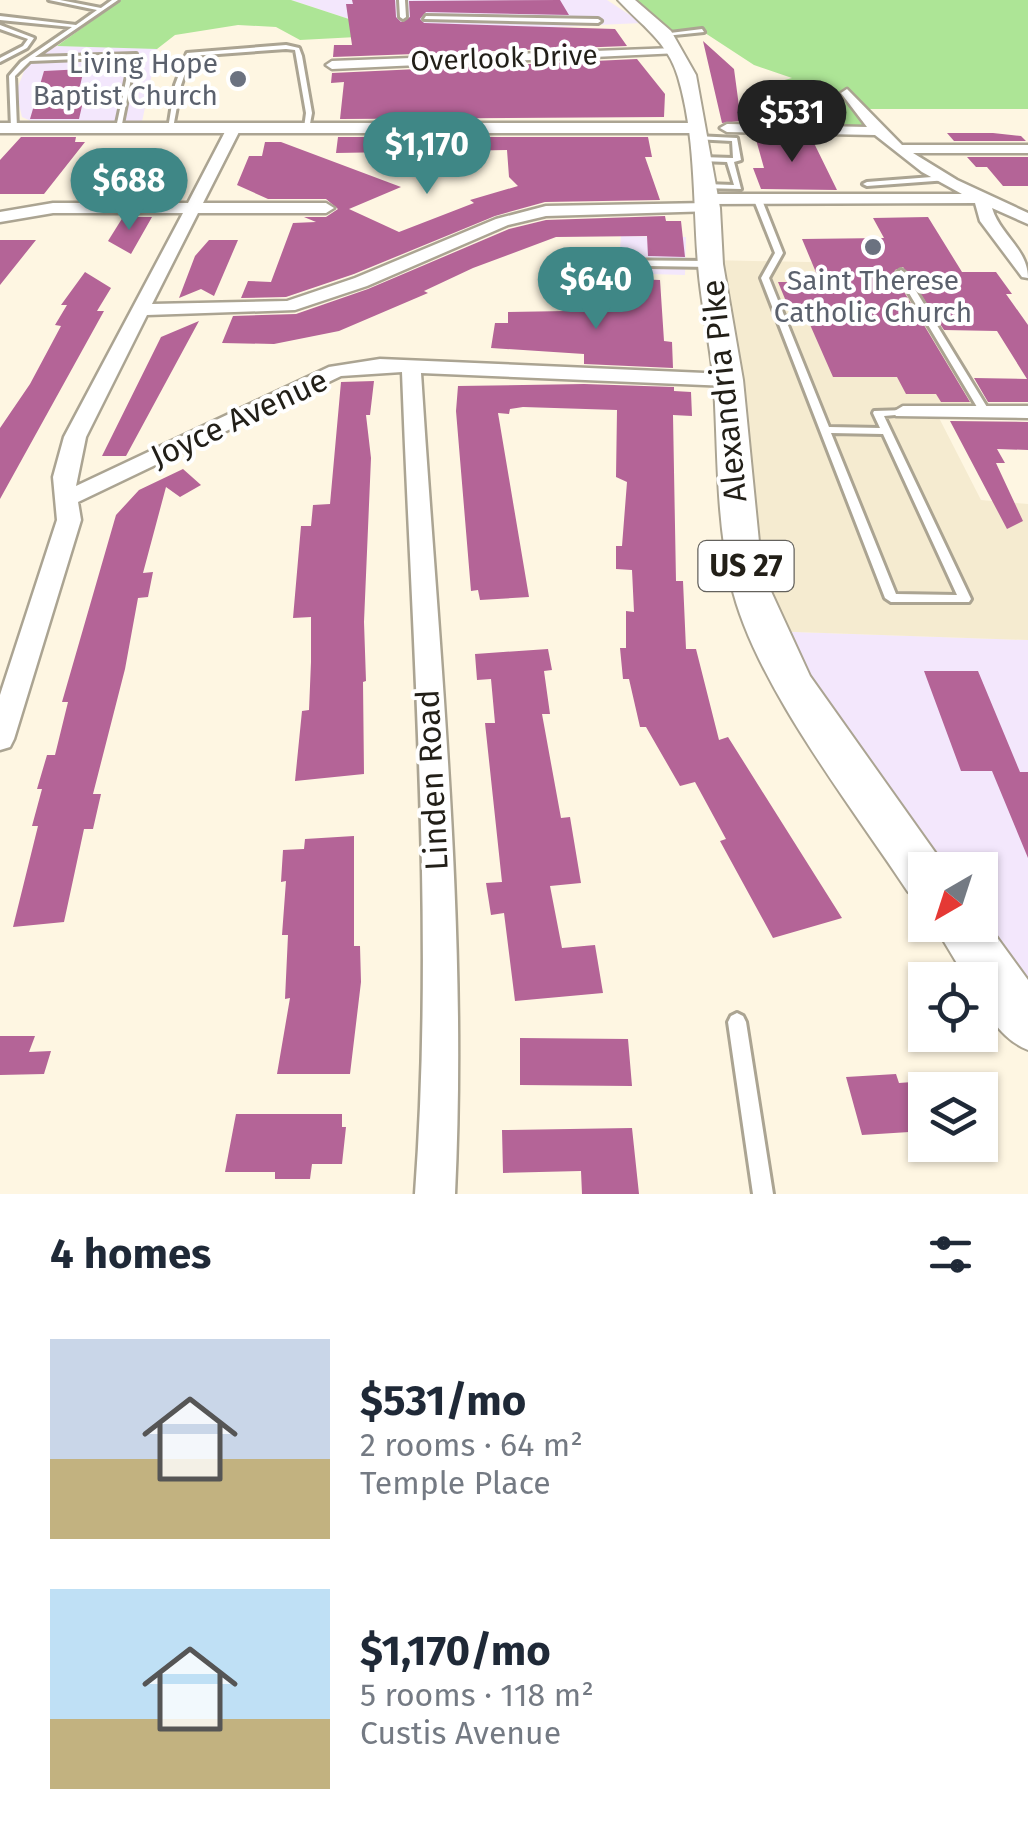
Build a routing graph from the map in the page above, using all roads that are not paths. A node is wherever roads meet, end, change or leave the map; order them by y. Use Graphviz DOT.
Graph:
graph roads {
  1 [pos="52,0"];
  2 [pos="88,0"];
  3 [pos="115,0"];
  4 [pos="402,0"];
  5 [pos="626,0"];
  6 [pos="74,4"];
  7 [pos="100,10"];
  8 [pos="403,17"];
  9 [pos="0,18"];
  10 [pos="426,18"];
  11 [pos="598,21"];
  12 [pos="77,26"];
  13 [pos="0,28"];
  14 [pos="702,31"];
  15 [pos="670,42"];
  16 [pos="0,60"];
  17 [pos="28,60"];
  18 [pos="332,65"];
  19 [pos="847,93"];
  20 [pos="0,102"];
  21 [pos="12,102"];
  22 [pos="7,128"];
  23 [pos="119,128"];
  24 [pos="170,128"];
  25 [pos="234,128"];
  26 [pos="306,128"];
  27 [pos="727,128"];
  28 [pos="700,131"];
  29 [pos="875,131"];
  30 [pos="1028,148"];
  31 [pos="898,149"];
  32 [pos="701,159"];
  33 [pos="730,160"];
  34 [pos="945,178"];
  35 [pos="867,184"];
  36 [pos="707,198"];
  37 [pos="981,198"];
  38 [pos="758,200"];
  39 [pos="191,208"];
  40 [pos="326,208"];
  41 [pos="0,217"];
  42 [pos="1028,219"];
  43 [pos="590,263"];
  44 [pos="710,264"];
  45 [pos="901,273"];
  46 [pos="1028,273"];
  47 [pos="139,310"];
  48 [pos="411,367"];
  49 [pos="728,380"];
  50 [pos="903,412"];
  51 [pos="985,412"];
  52 [pos="1028,412"];
  53 [pos="826,430"];
  54 [pos="887,431"];
  55 [pos="66,499"];
  56 [pos="0,739"];
  57 [pos="908,852"];
  58 [pos="971,942"];
  59 [pos="737,1022"];
  60 [pos="1028,1024"];
  61 [pos="435,1194"];
  62 [pos="763,1194"];
  1 -- 6 [label="lane"];
  2 -- 6 [label="lane"];
  3 -- 7 [label="lane"];
  4 -- 8 [label="lane"];
  5 -- 15 [label="main road"];
  6 -- 7 [label="lane"];
  7 -- 12 [label="lane"];
  9 -- 12 [label="lane"];
  10 -- 11 [label="lane"];
  12 -- 17 [label="lane"];
  13 -- 16 [label="lane"];
  14 -- 15 [label="lane"];
  15 -- 18 [label="street, Overlook Drive"];
  15 -- 28 [label="main road, Alexandria Pike / US 27"];
  17 -- 21 [label="lane"];
  17 -- 23 [label="lane"];
  19 -- 29 [label="street"];
  20 -- 21 [label="lane"];
  21 -- 22 [label="lane"];
  22 -- 23 [label="street"];
  23 -- 24 [label="street"];
  24 -- 25 [label="street"];
  24 -- 26 [label="lane"];
  25 -- 26 [label="street"];
  25 -- 39 [label="street"];
  26 -- 28 [label="street"];
  27 -- 29 [label="street"];
  28 -- 32 [label="main road, Alexandria Pike / US 27"];
  28 -- 33 [label="lane"];
  29 -- 31 [label="street"];
  30 -- 31 [label="street"];
  31 -- 34 [label="street"];
  32 -- 33 [label="lane"];
  32 -- 36 [label="main road, Alexandria Pike / US 27"];
  33 -- 36 [label="lane"];
  34 -- 35 [label="lane"];
  34 -- 37 [label="street"];
  36 -- 38 [label="street"];
  36 -- 44 [label="main road, Alexandria Pike / US 27"];
  36 -- 47 [label="street"];
  37 -- 38 [label="street"];
  37 -- 42 [label="street"];
  37 -- 46 [label="street"];
  38 -- 53 [label="lane"];
  39 -- 40 [label="street"];
  39 -- 41 [label="street"];
  39 -- 47 [label="street"];
  43 -- 44 [label="lane"];
  44 -- 49 [label="main road, Alexandria Pike / US 27"];
  45 -- 51 [label="lane"];
  47 -- 55 [label="street"];
  48 -- 49 [label="street, Joyce Avenue"];
  48 -- 55 [label="street, Joyce Avenue"];
  48 -- 61 [label="street, Linden Road"];
  49 -- 57 [label="main road, Alexandria Pike / US 27"];
  50 -- 51 [label="street"];
  50 -- 54 [label="lane"];
  51 -- 52 [label="street"];
  53 -- 54 [label="lane"];
  53 -- 54 [label="lane"];
  55 -- 56 [label="street"];
  58 -- 60 [label="main road"];
  59 -- 62 [label="lane"];
}
